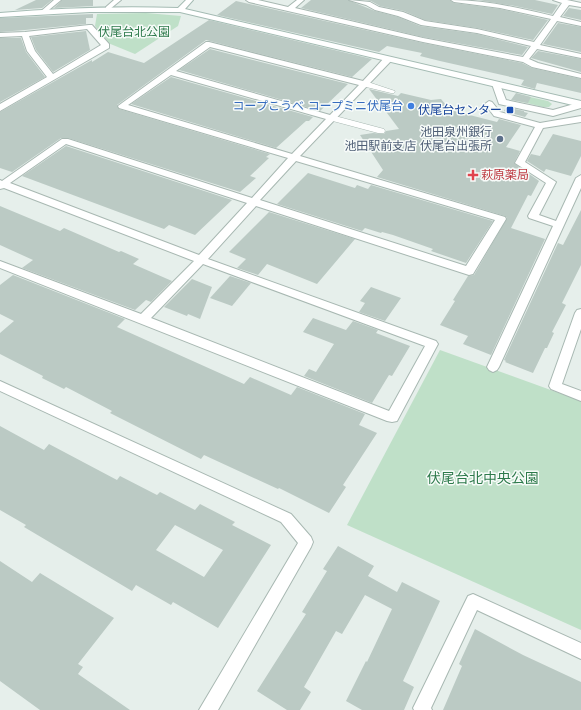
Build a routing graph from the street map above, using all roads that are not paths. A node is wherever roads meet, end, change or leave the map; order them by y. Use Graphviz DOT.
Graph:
graph roads {
  1 [pos="58,0"];
  2 [pos="118,0"];
  3 [pos="190,0"];
  4 [pos="249,0"];
  5 [pos="301,0"];
  6 [pos="355,0"];
  7 [pos="454,0"];
  8 [pos="556,0"];
  9 [pos="567,2"];
  10 [pos="581,5"];
  11 [pos="108,8"];
  12 [pos="289,9"];
  13 [pos="180,10"];
  14 [pos="42,13"];
  15 [pos="0,15"];
  16 [pos="555,18"];
  17 [pos="581,24"];
  18 [pos="25,34"];
  19 [pos="0,35"];
  20 [pos="535,45"];
  21 [pos="581,56"];
  22 [pos="388,59"];
  23 [pos="524,60"];
  24 [pos="170,72"];
  25 [pos="581,76"];
  26 [pos="52,78"];
  27 [pos="365,84"];
  28 [pos="496,84"];
  29 [pos="392,91"];
  30 [pos="489,104"];
  31 [pos="581,105"];
  32 [pos="0,108"];
  33 [pos="332,118"];
  34 [pos="581,119"];
  35 [pos="540,126"];
  36 [pos="381,131"];
  37 [pos="294,157"];
  38 [pos="581,178"];
  39 [pos="1,184"];
  40 [pos="253,202"];
  41 [pos="559,225"];
  42 [pos="201,260"];
  43 [pos="0,264"];
  44 [pos="581,313"];
  45 [pos="142,320"];
  46 [pos="493,367"];
  47 [pos="0,386"];
  48 [pos="581,396"];
  49 [pos="581,650"];
  50 [pos="208,710"];
  51 [pos="424,710"];
  1 -- 14 [label="street"];
  2 -- 11 [label="street"];
  3 -- 13 [label="street"];
  4 -- 12 [label="street"];
  5 -- 12 [label="street"];
  6 -- 20 [label="street"];
  7 -- 16 [label="street"];
  8 -- 9 [label="street"];
  9 -- 10 [label="street"];
  9 -- 16 [label="street"];
  11 -- 13 [label="street"];
  11 -- 14 [label="street"];
  12 -- 23 [label="street"];
  13 -- 22 [label="street"];
  14 -- 15 [label="street"];
  16 -- 17 [label="street"];
  16 -- 20 [label="street"];
  18 -- 19 [label="street"];
  18 -- 26 [label="street"];
  18 -- 26 [label="street"];
  20 -- 21 [label="street"];
  20 -- 23 [label="street"];
  22 -- 27 [label="street"];
  22 -- 28 [label="street"];
  23 -- 25 [label="street"];
  24 -- 27 [label="street"];
  24 -- 33 [label="street"];
  24 -- 37 [label="street"];
  26 -- 32 [label="street"];
  27 -- 29 [label="lane"];
  27 -- 33 [label="street"];
  28 -- 31 [label="street"];
  28 -- 31 [label="street"];
  30 -- 35 [label="street"];
  33 -- 36 [label="lane"];
  33 -- 37 [label="street"];
  34 -- 35 [label="street"];
  35 -- 41 [label="street"];
  37 -- 40 [label="street"];
  37 -- 40 [label="street"];
  38 -- 41 [label="street"];
  39 -- 40 [label="street"];
  39 -- 42 [label="street"];
  40 -- 42 [label="street"];
  41 -- 46 [label="street"];
  42 -- 45 [label="street"];
  42 -- 45 [label="street"];
  43 -- 45 [label="street"];
  44 -- 48 [label="street"];
  47 -- 50 [label="street"];
  49 -- 51 [label="street"];
}
